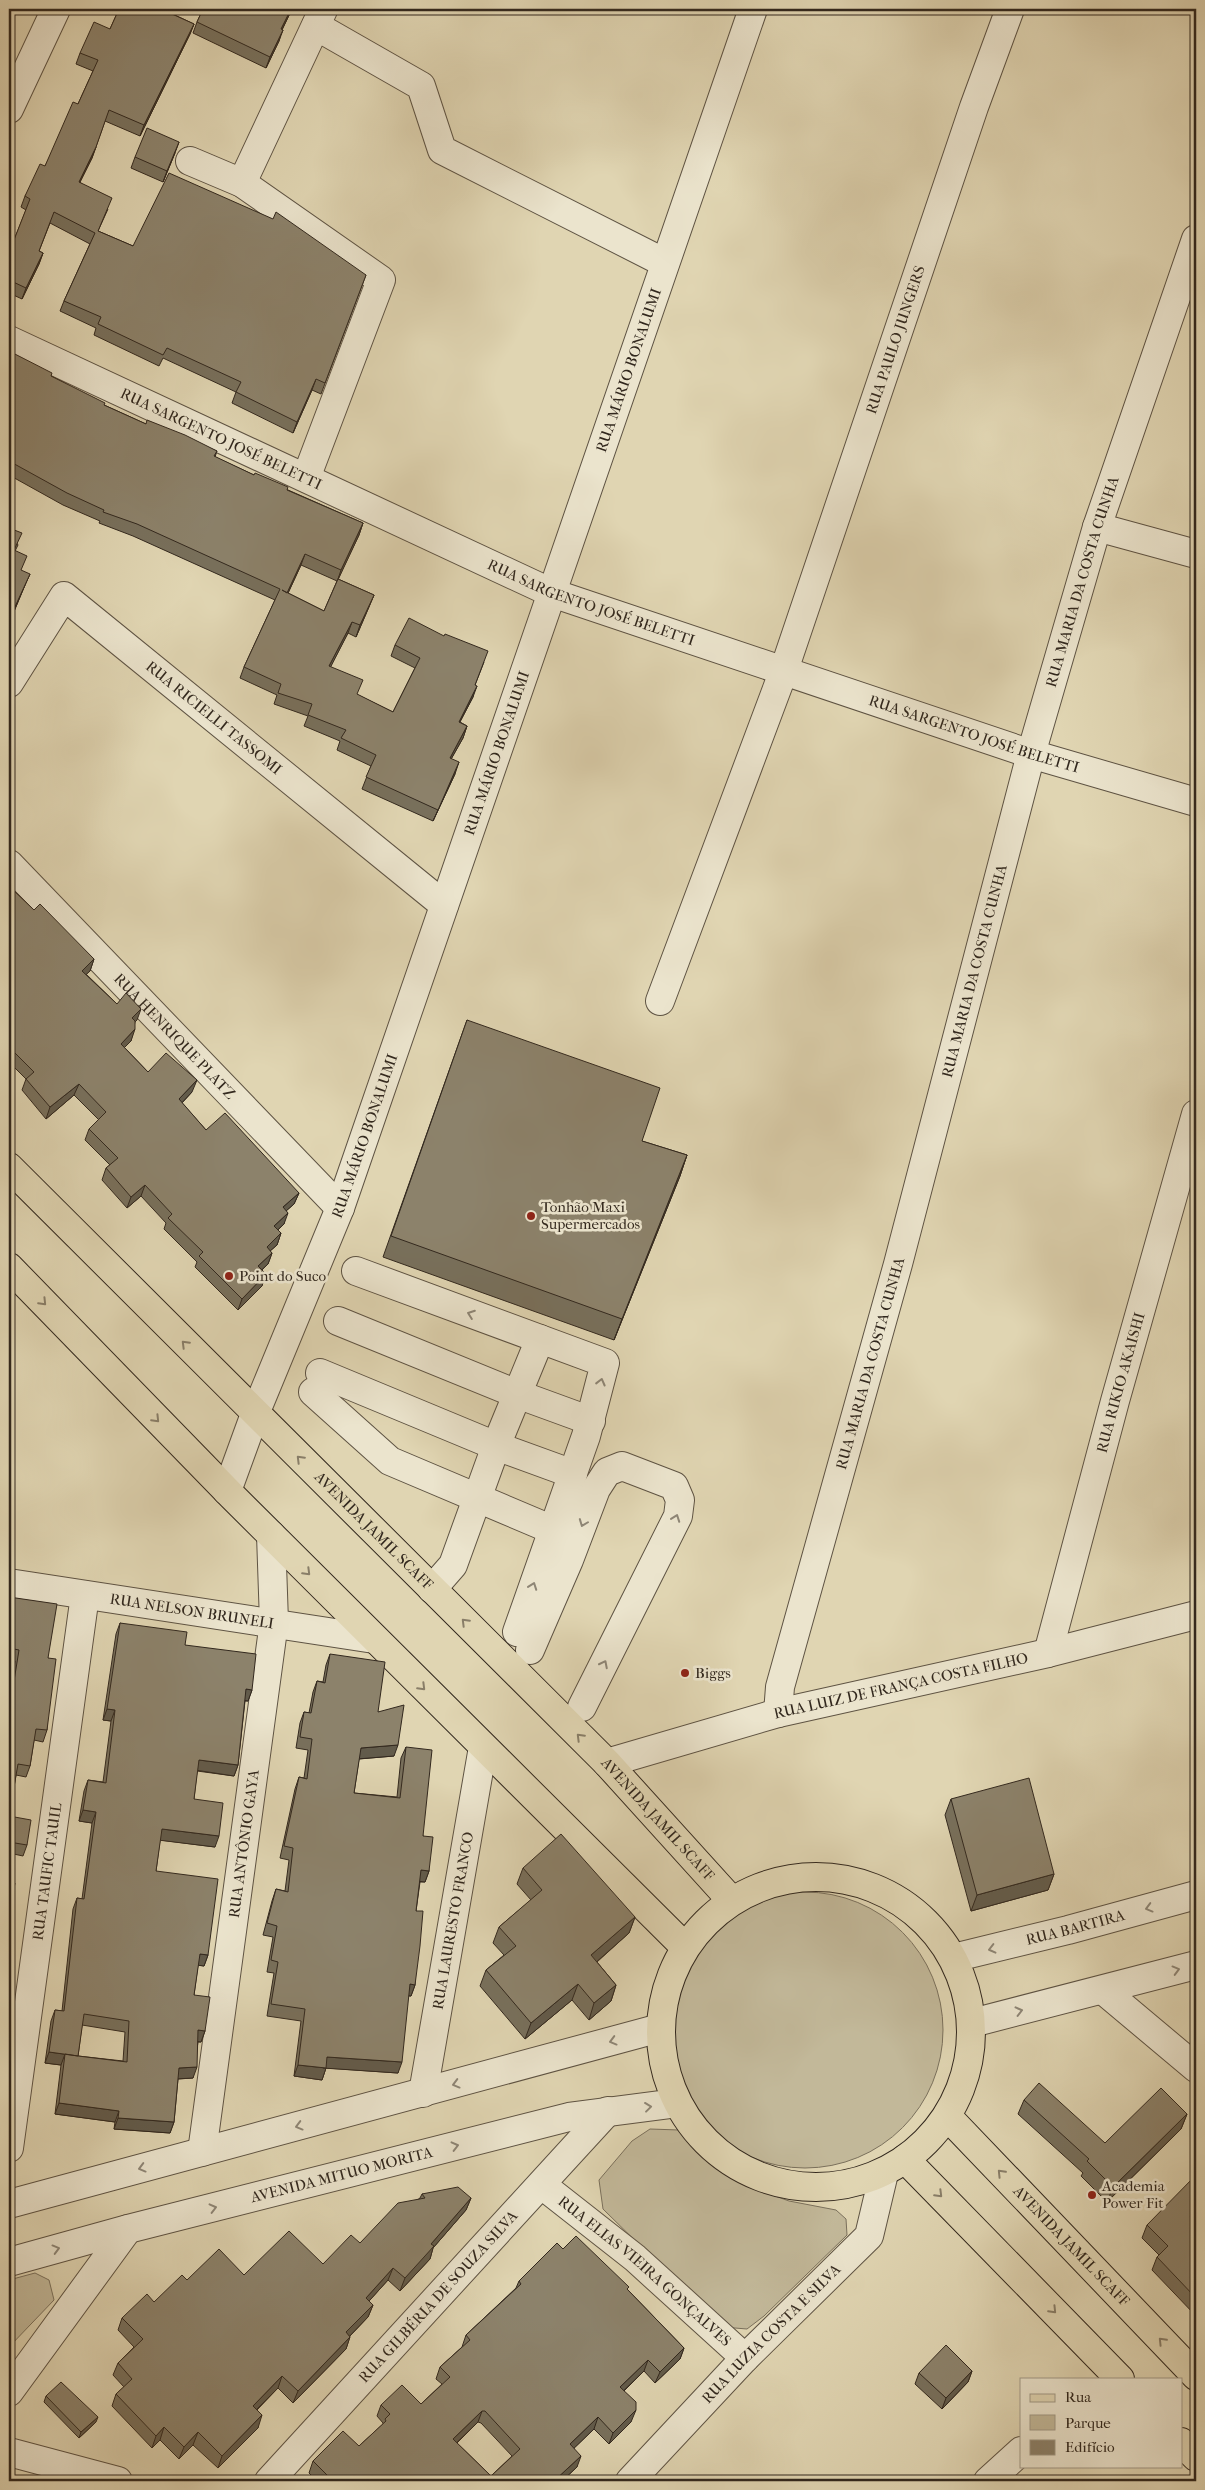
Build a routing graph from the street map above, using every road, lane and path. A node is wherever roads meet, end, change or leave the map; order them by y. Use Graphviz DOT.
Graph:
graph roads {
  1 [pos="56,9"];
  2 [pos="753,9"];
  3 [pos="1010,9"];
  4 [pos="320,17"];
  5 [pos="9,109"];
  6 [pos="190,161"];
  7 [pos="242,183"];
  8 [pos="1196,239"];
  9 [pos="665,263"];
  10 [pos="9,340"];
  11 [pos="306,478"];
  12 [pos="1097,527"];
  13 [pos="1196,554"];
  14 [pos="552,593"];
  15 [pos="784,670"];
  16 [pos="9,683"];
  17 [pos="1031,754"];
  18 [pos="1196,802"];
  19 [pos="9,864"];
  20 [pos="444,905"];
  21 [pos="660,1001"];
  22 [pos="1196,1114"];
  23 [pos="9,1167"];
  24 [pos="340,1208"];
  25 [pos="9,1267"];
  26 [pos="356,1271"];
  27 [pos="338,1321"];
  28 [pos="540,1339"];
  29 [pos="517,1394"];
  30 [pos="255,1414"];
  31 [pos="591,1421"];
  32 [pos="496,1446"];
  33 [pos="573,1474"];
  34 [pos="227,1491"];
  35 [pos="478,1500"];
  36 [pos="553,1530"];
  37 [pos="271,1535"];
  38 [pos="9,1583"];
  39 [pos="432,1589"];
  40 [pos="85,1595"];
  41 [pos="1196,1615"];
  42 [pos="274,1622"];
  43 [pos="374,1639"];
  44 [pos="1048,1652"];
  45 [pos="582,1707"];
  46 [pos="778,1713"];
  47 [pos="483,1747"];
  48 [pos="607,1763"];
  49 [pos="1196,1895"];
  50 [pos="732,1901"];
  51 [pos="685,1947"];
  52 [pos="953,1958"];
  53 [pos="1196,1965"];
  54 [pos="1103,1990"];
  55 [pos="972,2023"];
  56 [pos="660,2028"];
  57 [pos="1196,2068"];
  58 [pos="424,2093"];
  59 [pos="678,2103"];
  60 [pos="608,2111"];
  61 [pos="946,2116"];
  62 [pos="9,2148"];
  63 [pos="202,2152"];
  64 [pos="894,2166"];
  65 [pos="542,2185"];
  66 [pos="9,2204"];
  67 [pos="128,2229"];
  68 [pos="9,2262"];
  69 [pos="744,2358"];
  70 [pos="1111,2376"];
  71 [pos="1196,2376"];
  72 [pos="9,2392"];
  73 [pos="1182,2443"];
  74 [pos="9,2452"];
  75 [pos="1020,2453"];
  76 [pos="1196,2457"];
  77 [pos="118,2481"];
  78 [pos="268,2481"];
  79 [pos="630,2481"];
  80 [pos="988,2481"];
  1 -- 5 [label="street"];
  2 -- 9 [label="street, RUA MÁRIO BONALUMI"];
  3 -- 15 [label="street, RUA PAULO JUNGERS"];
  4 -- 7 [label="street"];
  4 -- 9 [label="street"];
  6 -- 7 [label="street"];
  7 -- 11 [label="street"];
  8 -- 12 [label="street, RUA MARIA DA COSTA CUNHA"];
  9 -- 14 [label="street, RUA MÁRIO BONALUMI"];
  10 -- 11 [label="street, RUA SARGENTO JOSÉ BELETTI"];
  11 -- 14 [label="street, RUA SARGENTO JOSÉ BELETTI"];
  12 -- 13 [label="street"];
  12 -- 17 [label="street, RUA MARIA DA COSTA CUNHA"];
  14 -- 15 [label="street, RUA SARGENTO JOSÉ BELETTI"];
  14 -- 20 [label="street, RUA MÁRIO BONALUMI"];
  15 -- 17 [label="street, RUA SARGENTO JOSÉ BELETTI"];
  15 -- 21 [label="street, RUA PAULO JUNGERS"];
  16 -- 20 [label="street, RUA RICIELLI TASSOMI"];
  17 -- 18 [label="street, RUA SARGENTO JOSÉ BELETTI"];
  17 -- 46 [label="street, RUA MARIA DA COSTA CUNHA"];
  19 -- 24 [label="street, RUA HENRIQUE PLATZ"];
  20 -- 24 [label="street, RUA MÁRIO BONALUMI"];
  22 -- 44 [label="street, RUA RIKIO AKAISHI"];
  30 -- 23 [label="main road, AVENIDA JAMIL SCAFF, one-way"];
  24 -- 30 [label="street, RUA MÁRIO BONALUMI"];
  25 -- 34 [label="main road, one-way"];
  28 -- 26 [label="street, one-way"];
  27 -- 29 [label="street"];
  28 -- 29 [label="street"];
  31 -- 28 [label="street, one-way"];
  29 -- 31 [label="street"];
  29 -- 32 [label="street"];
  30 -- 34 [label="street, RUA MÁRIO BONALUMI"];
  39 -- 30 [label="main road, AVENIDA JAMIL SCAFF, one-way"];
  31 -- 33 [label="street"];
  32 -- 33 [label="street"];
  32 -- 35 [label="street"];
  32 -- 35 [label="street"];
  33 -- 36 [label="street"];
  34 -- 37 [label="main road"];
  35 -- 36 [label="street"];
  35 -- 39 [label="street"];
  45 -- 36 [label="street, one-way"];
  37 -- 42 [label="street, RUA ANTÔNIO GAYA"];
  37 -- 43 [label="main road, one-way"];
  38 -- 40 [label="street, RUA NELSON BRUNELI"];
  48 -- 39 [label="main road, AVENIDA JAMIL SCAFF, one-way"];
  40 -- 42 [label="street, RUA NELSON BRUNELI"];
  40 -- 62 [label="street, RUA TAUFIC TAUIL"];
  41 -- 44 [label="street, RUA LUIZ DE FRANÇA COSTA FILHO"];
  42 -- 43 [label="street, RUA NELSON BRUNELI"];
  42 -- 63 [label="street, RUA ANTÔNIO GAYA"];
  43 -- 47 [label="main road, one-way"];
  44 -- 46 [label="street, RUA LUIZ DE FRANÇA COSTA FILHO"];
  46 -- 48 [label="street, RUA LUIZ DE FRANÇA COSTA FILHO"];
  47 -- 51 [label="main road"];
  47 -- 58 [label="street, RUA LAURESTO FRANCO"];
  48 -- 50 [label="main road, AVENIDA JAMIL SCAFF"];
  49 -- 52 [label="street, RUA BARTIRA, one-way"];
  50 -- 51 [label="main road"];
  50 -- 52 [label="main road"];
  51 -- 56 [label="main road"];
  52 -- 55 [label="main road"];
  54 -- 53 [label="street, one-way"];
  55 -- 54 [label="street, one-way"];
  54 -- 57 [label="street"];
  55 -- 61 [label="main road"];
  56 -- 58 [label="street, one-way"];
  56 -- 59 [label="main road"];
  58 -- 63 [label="street, one-way"];
  60 -- 59 [label="street, AVENIDA MITUO MORITA, one-way"];
  59 -- 64 [label="main road"];
  60 -- 65 [label="street, RUA GILBÉRIA DE SOUZA SILVA"];
  67 -- 60 [label="street, AVENIDA MITUO MORITA, one-way"];
  61 -- 64 [label="main road"];
  71 -- 61 [label="main road, AVENIDA JAMIL SCAFF, one-way"];
  63 -- 66 [label="street, one-way"];
  64 -- 69 [label="street, RUA LUZIA COSTA E SILVA"];
  64 -- 70 [label="main road, one-way"];
  65 -- 69 [label="street, RUA ELIAS VIEIRA GONÇALVES"];
  65 -- 78 [label="street, RUA GILBÉRIA DE SOUZA SILVA"];
  68 -- 67 [label="street, AVENIDA MITUO MORITA, one-way"];
  67 -- 72 [label="street"];
  69 -- 79 [label="street, RUA LUZIA COSTA E SILVA"];
  73 -- 76 [label="main road"];
  74 -- 77 [label="street"];
  75 -- 80 [label="street"];
}
